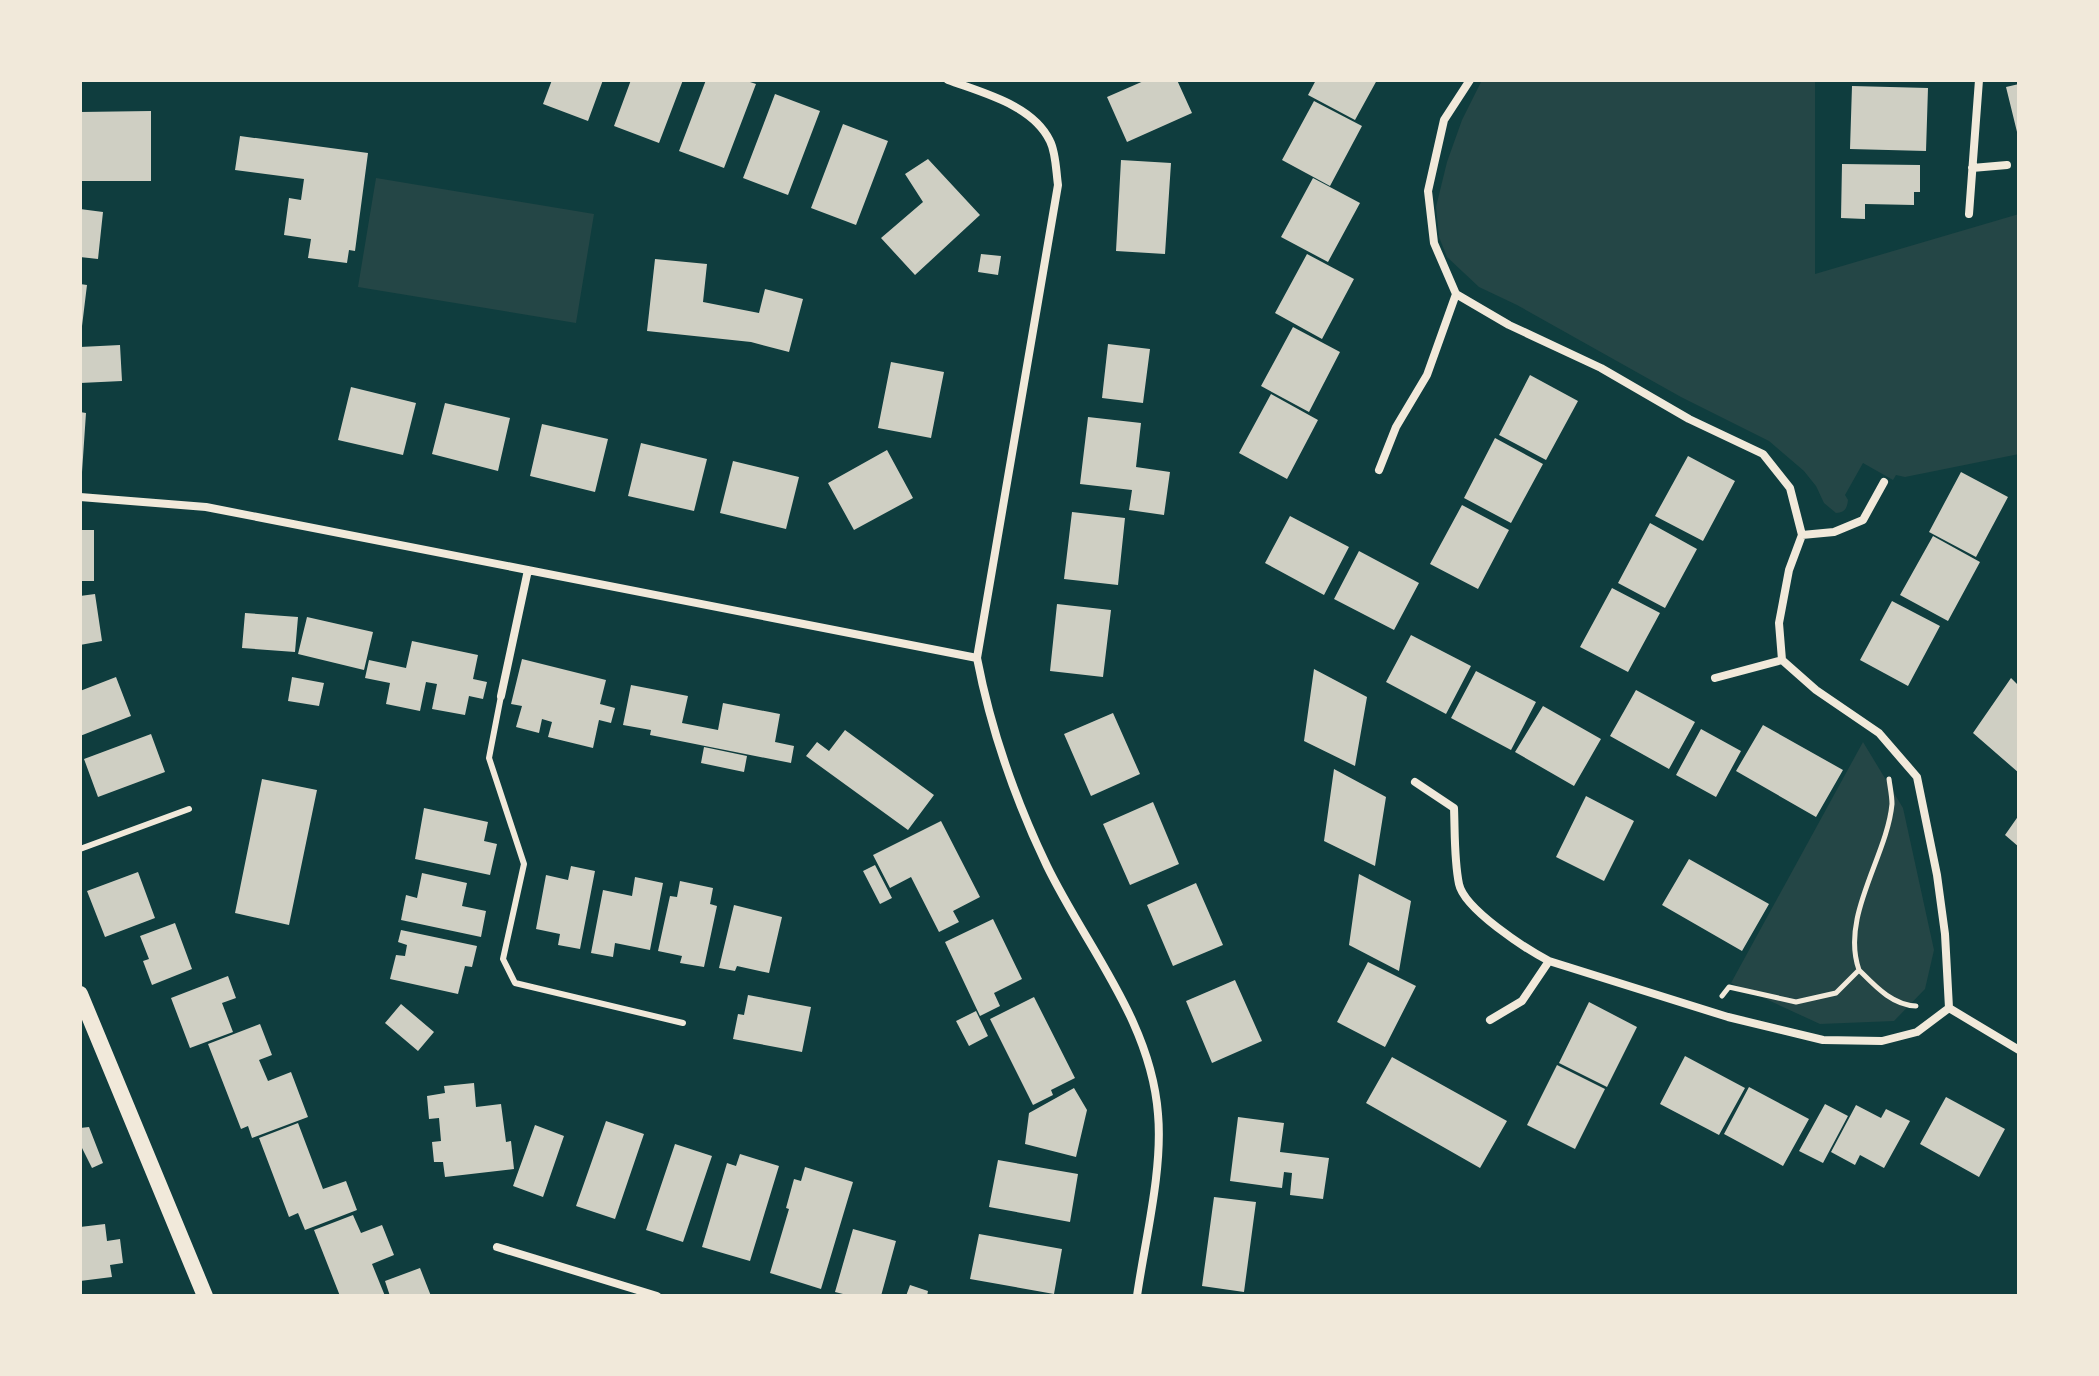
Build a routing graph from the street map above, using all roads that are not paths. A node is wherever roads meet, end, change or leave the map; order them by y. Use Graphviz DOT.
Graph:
graph roads {
  1 [pos="948,80"];
  2 [pos="1470,80"];
  3 [pos="1979,80"];
  4 [pos="2007,165"];
  5 [pos="1972,168"];
  6 [pos="1969,214"];
  7 [pos="1456,294"];
  8 [pos="1379,470"];
  9 [pos="1884,482"];
  10 [pos="80,497"];
  11 [pos="1802,535"];
  12 [pos="528,570"];
  13 [pos="977,658"];
  14 [pos="1782,660"];
  15 [pos="1715,678"];
  16 [pos="501,696"];
  17 [pos="1415,782"];
  18 [pos="189,809"];
  19 [pos="80,849"];
  20 [pos="1549,961"];
  21 [pos="80,994"];
  22 [pos="1949,1008"];
  23 [pos="1490,1020"];
  24 [pos="683,1023"];
  25 [pos="86,1025"];
  26 [pos="2019,1050"];
  27 [pos="497,1247"];
  28 [pos="205,1296"];
  29 [pos="657,1296"];
  30 [pos="1137,1296"];
  1 -- 13 [label="street"];
  2 -- 7 [label="street"];
  3 -- 5 [label="street"];
  4 -- 5 [label="street"];
  5 -- 6 [label="street"];
  7 -- 8 [label="street"];
  7 -- 11 [label="street"];
  9 -- 11 [label="street"];
  10 -- 12 [label="street"];
  11 -- 14 [label="street"];
  12 -- 13 [label="street"];
  12 -- 16 [label="street"];
  13 -- 30 [label="street"];
  14 -- 15 [label="street"];
  14 -- 22 [label="street"];
  16 -- 24 [label="lane"];
  17 -- 20 [label="street"];
  18 -- 19 [label="lane"];
  20 -- 22 [label="street"];
  20 -- 23 [label="street"];
  21 -- 25 [label="main road"];
  22 -- 26 [label="street"];
  25 -- 28 [label="main road"];
  27 -- 29 [label="street"];
}
